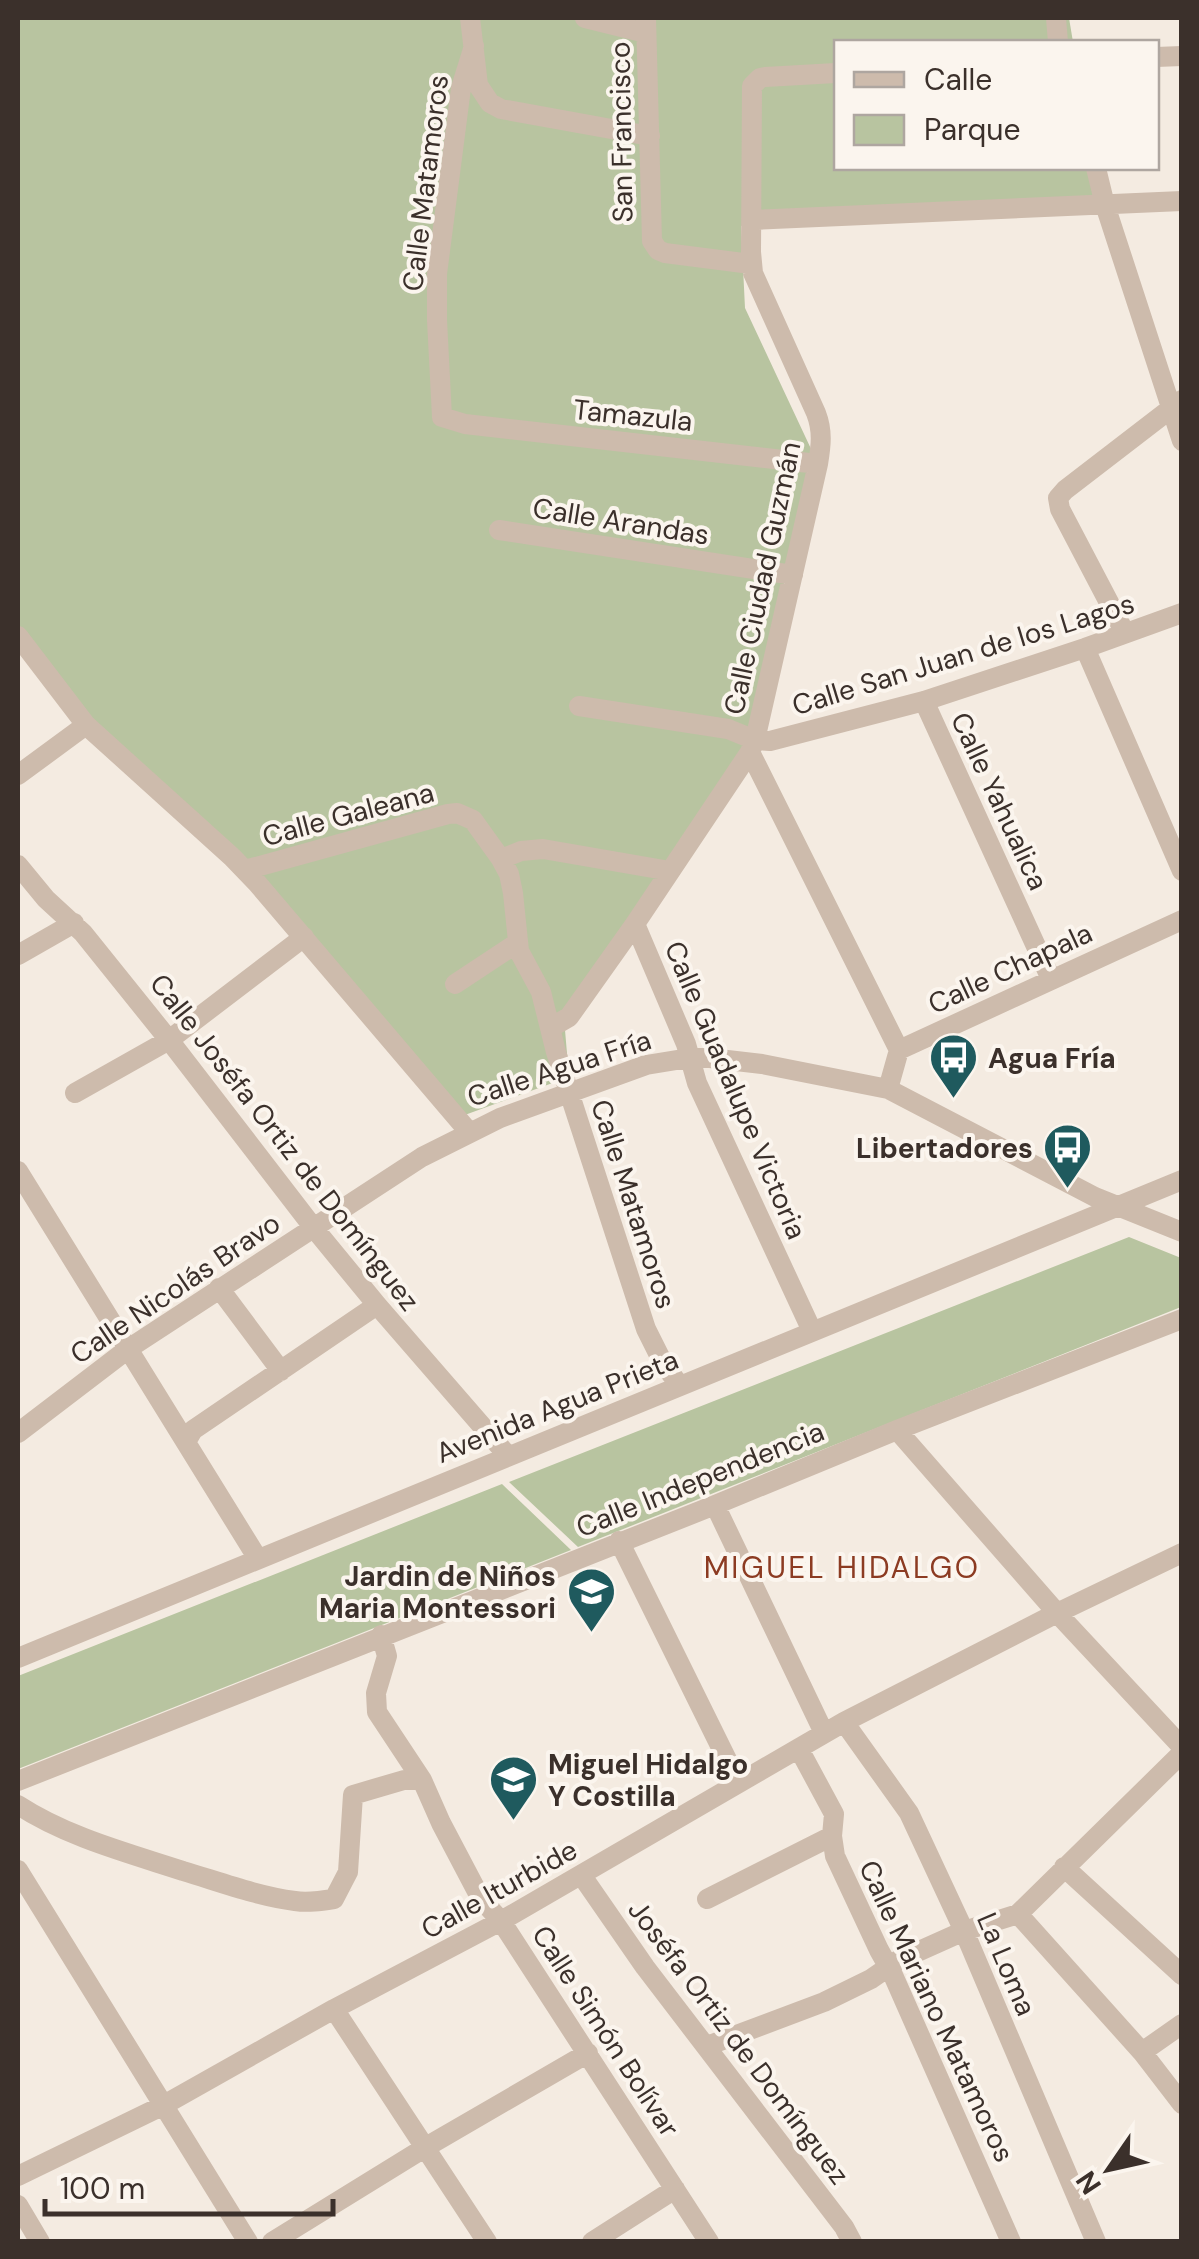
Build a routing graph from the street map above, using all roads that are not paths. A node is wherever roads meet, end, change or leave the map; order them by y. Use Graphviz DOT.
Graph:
graph roads {
  1 [pos="470,18"];
  2 [pos="585,18"];
  3 [pos="646,25"];
  4 [pos="474,46"];
  5 [pos="834,73"];
  6 [pos="650,136"];
  7 [pos="1096,170"];
  8 [pos="1182,200"];
  9 [pos="1105,205"];
  10 [pos="752,220"];
  11 [pos="752,264"];
  12 [pos="1176,405"];
  13 [pos="442,417"];
  14 [pos="1182,441"];
  15 [pos="818,464"];
  16 [pos="499,530"];
  17 [pos="794,575"];
  18 [pos="1182,612"];
  19 [pos="1125,634"];
  20 [pos="18,636"];
  21 [pos="1084,648"];
  22 [pos="924,700"];
  23 [pos="579,706"];
  24 [pos="86,725"];
  25 [pos="753,746"];
  26 [pos="18,775"];
  27 [pos="466,816"];
  28 [pos="501,859"];
  29 [pos="18,864"];
  30 [pos="245,870"];
  31 [pos="670,871"];
  32 [pos="1182,871"];
  33 [pos="1182,920"];
  34 [pos="74,923"];
  35 [pos="635,924"];
  36 [pos="304,937"];
  37 [pos="517,943"];
  38 [pos="18,955"];
  39 [pos="1051,979"];
  40 [pos="455,984"];
  41 [pos="550,1028"];
  42 [pos="169,1040"];
  43 [pos="899,1050"];
  44 [pos="690,1058"];
  45 [pos="888,1089"];
  46 [pos="569,1092"];
  47 [pos="76,1093"];
  48 [pos="469,1132"];
  49 [pos="18,1171"];
  50 [pos="1182,1180"];
  51 [pos="1117,1206"];
  52 [pos="314,1227"];
  53 [pos="1182,1232"];
  54 [pos="218,1288"];
  55 [pos="376,1304"];
  56 [pos="1182,1319"];
  57 [pos="812,1331"];
  58 [pos="128,1349"];
  59 [pos="281,1371"];
  60 [pos="680,1386"];
  61 [pos="896,1430"];
  62 [pos="18,1433"];
  63 [pos="186,1442"];
  64 [pos="508,1456"];
  65 [pos="716,1504"];
  66 [pos="619,1541"];
  67 [pos="1182,1553"];
  68 [pos="258,1559"];
  69 [pos="1057,1613"];
  70 [pos="382,1636"];
  71 [pos="18,1658"];
  72 [pos="844,1722"];
  73 [pos="824,1733"];
  74 [pos="799,1749"];
  75 [pos="1182,1750"];
  76 [pos="422,1780"];
  77 [pos="18,1781"];
  78 [pos="738,1782"];
  79 [pos="18,1805"];
  80 [pos="832,1836"];
  81 [pos="1064,1867"];
  82 [pos="18,1870"];
  83 [pos="582,1876"];
  84 [pos="707,1899"];
  85 [pos="1018,1914"];
  86 [pos="501,1921"];
  87 [pos="964,1931"];
  88 [pos="888,1967"];
  89 [pos="1182,1975"];
  90 [pos="334,2008"];
  91 [pos="1182,2024"];
  92 [pos="707,2046"];
  93 [pos="1142,2052"];
  94 [pos="588,2053"];
  95 [pos="1182,2104"];
  96 [pos="162,2106"];
  97 [pos="426,2147"];
  98 [pos="18,2176"];
  99 [pos="676,2189"];
  100 [pos="18,2205"];
  101 [pos="40,2242"];
  102 [pos="248,2242"];
  103 [pos="272,2242"];
  104 [pos="487,2242"];
  105 [pos="592,2242"];
  106 [pos="709,2242"];
  107 [pos="852,2242"];
  108 [pos="1011,2242"];
  109 [pos="1096,2242"];
  1 -- 4 [label="street, Calle Matamoros"];
  2 -- 3 [label="street"];
  3 -- 6 [label="street, San Francisco"];
  4 -- 6 [label="street"];
  4 -- 13 [label="street, Calle Matamoros"];
  5 -- 10 [label="street, Calle Ciudad Guzmán"];
  6 -- 11 [label="street, San Francisco"];
  7 -- 9 [label="street"];
  8 -- 9 [label="street"];
  9 -- 10 [label="street"];
  9 -- 12 [label="street"];
  10 -- 11 [label="street, Calle Ciudad Guzmán"];
  11 -- 15 [label="street, Calle Ciudad Guzmán"];
  12 -- 14 [label="street"];
  12 -- 19 [label="street"];
  13 -- 15 [label="street, Tamazula"];
  15 -- 17 [label="street, Calle Ciudad Guzmán"];
  16 -- 17 [label="street, Calle Arandas"];
  17 -- 25 [label="street, Calle Ciudad Guzmán"];
  18 -- 19 [label="street, Calle San Juan de los Lagos"];
  19 -- 21 [label="street, Calle San Juan de los Lagos"];
  20 -- 24 [label="street, Calle Agua Fría"];
  21 -- 22 [label="street, Calle San Juan de los Lagos"];
  21 -- 32 [label="street"];
  22 -- 25 [label="street, Calle San Juan de los Lagos"];
  22 -- 39 [label="street, Calle Yahualica"];
  23 -- 25 [label="street"];
  24 -- 26 [label="street"];
  24 -- 30 [label="street, Calle Agua Fría"];
  25 -- 31 [label="street"];
  25 -- 43 [label="street, Calle Ciudad Guzmán"];
  27 -- 28 [label="street, Calle Matamoros"];
  27 -- 30 [label="street, Calle Galeana"];
  28 -- 31 [label="street"];
  28 -- 37 [label="street, Calle Matamoros"];
  29 -- 34 [label="street, Calle Joséfa Ortiz de Domínguez"];
  30 -- 36 [label="street, Calle Agua Fría"];
  31 -- 35 [label="street"];
  33 -- 39 [label="street, Calle Chapala"];
  34 -- 38 [label="street"];
  34 -- 42 [label="street, Calle Joséfa Ortiz de Domínguez"];
  35 -- 41 [label="street"];
  35 -- 44 [label="street, Calle Guadalupe Victoria"];
  36 -- 42 [label="street"];
  36 -- 48 [label="street, Calle Agua Fría"];
  37 -- 40 [label="street"];
  37 -- 41 [label="street, Calle Matamoros"];
  39 -- 43 [label="street, Calle Chapala"];
  41 -- 46 [label="street, Calle Matamoros"];
  42 -- 47 [label="street"];
  42 -- 52 [label="street, Calle Joséfa Ortiz de Domínguez"];
  43 -- 45 [label="street"];
  44 -- 45 [label="street, Calle Agua Fría"];
  44 -- 46 [label="street, Calle Agua Fría"];
  44 -- 57 [label="street, Calle Guadalupe Victoria"];
  45 -- 51 [label="street, Calle Agua Fría"];
  46 -- 48 [label="street, Calle Agua Fría"];
  46 -- 60 [label="street, Calle Matamoros"];
  48 -- 52 [label="street, Calle Nicolás Bravo"];
  49 -- 58 [label="street"];
  50 -- 51 [label="street, Avenida Agua Prieta"];
  51 -- 53 [label="street, Calle Agua Fría"];
  51 -- 57 [label="street, Avenida Agua Prieta"];
  52 -- 54 [label="street, Calle Nicolás Bravo"];
  52 -- 55 [label="street, Calle Joséfa Ortiz de Domínguez"];
  54 -- 58 [label="street, Calle Nicolás Bravo"];
  54 -- 59 [label="street"];
  55 -- 59 [label="street"];
  55 -- 64 [label="street, Calle Joséfa Ortiz de Domínguez"];
  56 -- 61 [label="street, Calle Independencia"];
  57 -- 60 [label="street, Avenida Agua Prieta"];
  58 -- 62 [label="street, Calle Nicolás Bravo"];
  58 -- 63 [label="street"];
  59 -- 63 [label="street"];
  60 -- 64 [label="street, Avenida Agua Prieta"];
  61 -- 65 [label="street, Calle Independencia"];
  61 -- 69 [label="street"];
  63 -- 68 [label="street"];
  64 -- 68 [label="street, Avenida Agua Prieta"];
  65 -- 66 [label="street, Calle Independencia"];
  65 -- 73 [label="street"];
  66 -- 70 [label="street, Calle Independencia"];
  66 -- 78 [label="street"];
  67 -- 69 [label="street, Calle Iturbide"];
  68 -- 71 [label="street, Avenida Agua Prieta"];
  69 -- 72 [label="street, Calle Iturbide"];
  69 -- 75 [label="street"];
  70 -- 76 [label="street, Calle Simón Bolívar"];
  70 -- 77 [label="street, Calle Independencia"];
  72 -- 73 [label="street, Calle Iturbide"];
  72 -- 87 [label="street, La Loma"];
  73 -- 74 [label="street, Calle Iturbide"];
  74 -- 78 [label="street, Calle Iturbide"];
  74 -- 80 [label="street, Calle Mariano Matamoros"];
  75 -- 81 [label="street"];
  76 -- 79 [label="street"];
  76 -- 86 [label="street, Calle Simón Bolívar"];
  78 -- 83 [label="street, Calle Iturbide"];
  80 -- 84 [label="street"];
  80 -- 88 [label="street, Calle Mariano Matamoros"];
  81 -- 85 [label="street"];
  81 -- 89 [label="street"];
  82 -- 96 [label="street"];
  83 -- 86 [label="street, Calle Iturbide"];
  83 -- 92 [label="street, Joséfa Ortiz de Domínguez"];
  85 -- 87 [label="street"];
  85 -- 93 [label="street"];
  86 -- 90 [label="street, Calle Iturbide"];
  86 -- 94 [label="street, Calle Simón Bolívar"];
  87 -- 88 [label="street"];
  87 -- 109 [label="street, La Loma"];
  88 -- 92 [label="street"];
  88 -- 108 [label="street, Calle Mariano Matamoros"];
  90 -- 96 [label="street, Calle Iturbide"];
  90 -- 97 [label="street"];
  91 -- 93 [label="street"];
  92 -- 107 [label="street, Joséfa Ortiz de Domínguez"];
  93 -- 95 [label="street"];
  94 -- 97 [label="street"];
  94 -- 99 [label="street, Calle Simón Bolívar"];
  96 -- 98 [label="street, Calle Iturbide"];
  96 -- 102 [label="street"];
  97 -- 103 [label="street"];
  97 -- 104 [label="street"];
  99 -- 105 [label="street"];
  99 -- 106 [label="street, Calle Simón Bolívar"];
  100 -- 101 [label="street"];
}
